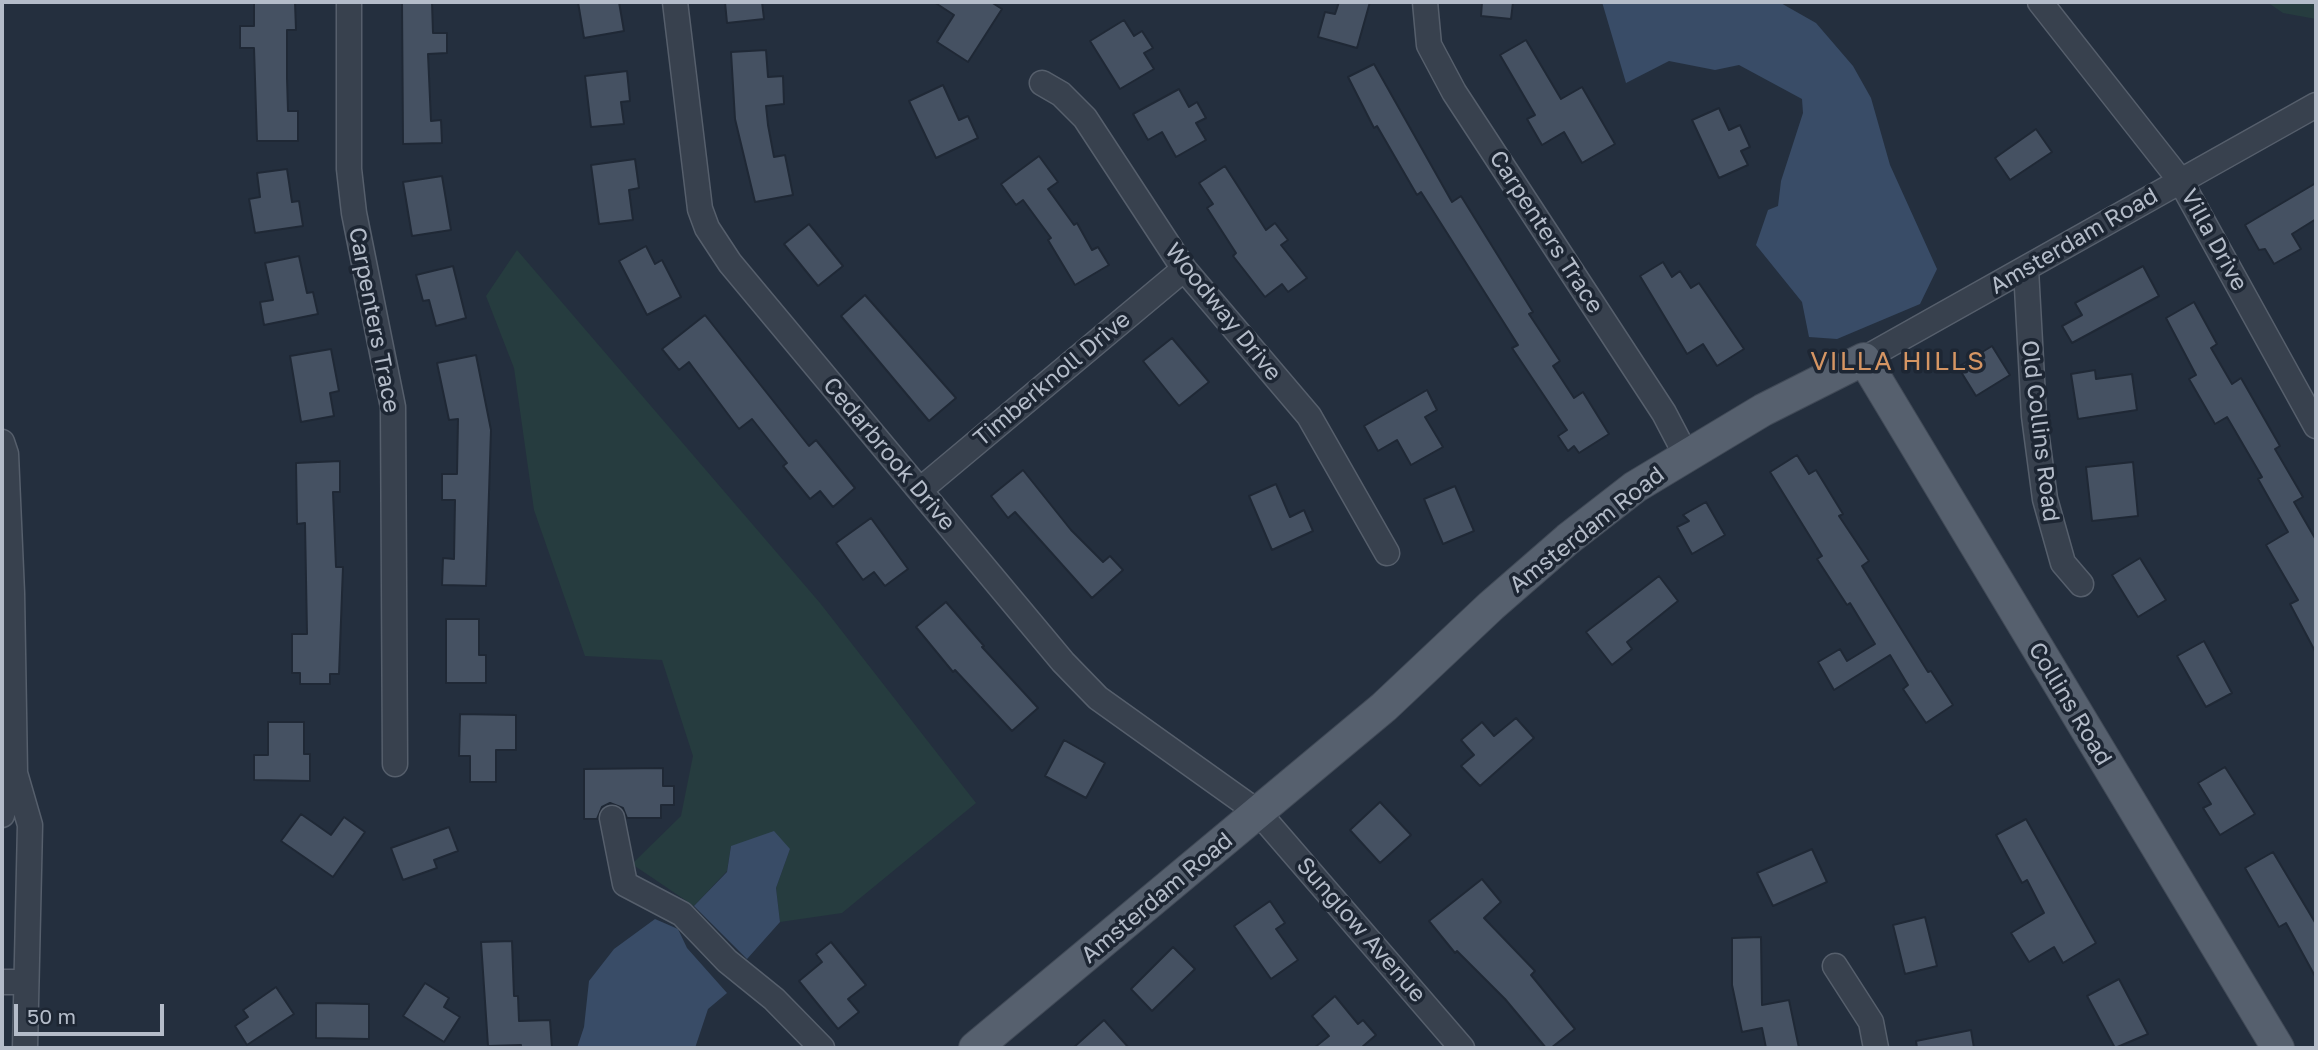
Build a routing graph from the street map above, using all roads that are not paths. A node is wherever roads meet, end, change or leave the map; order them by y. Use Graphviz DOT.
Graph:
graph roads {
  1 [pos="349,2"];
  2 [pos="675,2"];
  3 [pos="1425,2"];
  4 [pos="2040,2"];
  5 [pos="1042,83"];
  6 [pos="2316,105"];
  7 [pos="2180,180"];
  8 [pos="1184,269"];
  9 [pos="2026,269"];
  10 [pos="1864,359"];
  11 [pos="2316,426"];
  12 [pos="2,442"];
  13 [pos="1686,455"];
  14 [pos="920,490"];
  15 [pos="1387,553"];
  16 [pos="2081,584"];
  17 [pos="395,764"];
  18 [pos="8,772"];
  19 [pos="1259,813"];
  20 [pos="2,815"];
  21 [pos="612,818"];
  22 [pos="1835,966"];
  23 [pos="14,982"];
  24 [pos="977,1047"];
  25 [pos="25,1048"];
  26 [pos="822,1048"];
  27 [pos="1462,1048"];
  28 [pos="1876,1048"];
  29 [pos="2278,1048"];
  1 -- 17 [label="street, Carpenters Trace"];
  2 -- 14 [label="street, Cedarbrook Drive"];
  3 -- 13 [label="street, Carpenters Trace"];
  4 -- 7 [label="street, Villa Drive"];
  5 -- 8 [label="street, Woodway Drive"];
  6 -- 7 [label="street, Amsterdam Road"];
  7 -- 9 [label="street, Amsterdam Road"];
  7 -- 11 [label="street, Villa Drive"];
  8 -- 14 [label="street, Timberknoll Drive"];
  8 -- 15 [label="street, Woodway Drive"];
  9 -- 10 [label="street, Amsterdam Road"];
  9 -- 16 [label="street, Old Collins Road"];
  10 -- 13 [label="main road, Amsterdam Road"];
  10 -- 29 [label="main road, Collins Road"];
  12 -- 18 [label="street"];
  13 -- 19 [label="main road, Amsterdam Road"];
  14 -- 19 [label="street, Cedarbrook Drive"];
  18 -- 20 [label="street"];
  18 -- 23 [label="street"];
  19 -- 24 [label="main road, Amsterdam Road"];
  19 -- 27 [label="street, Sunglow Avenue"];
  21 -- 26 [label="street"];
  22 -- 28 [label="street"];
  23 -- 25 [label="street"];
}
